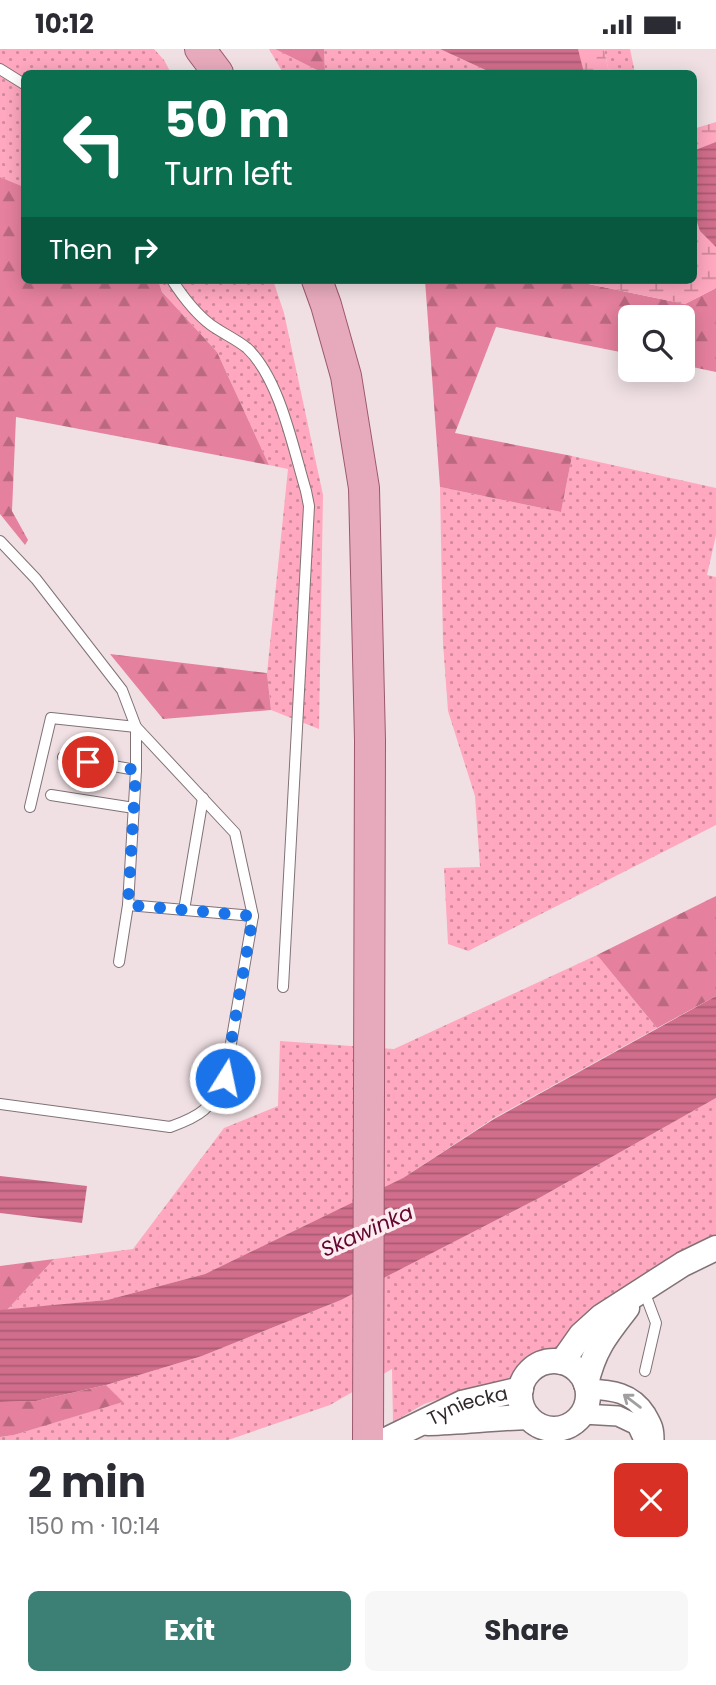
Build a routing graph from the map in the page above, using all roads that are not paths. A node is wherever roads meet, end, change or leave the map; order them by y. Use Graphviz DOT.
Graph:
graph roads {
  1 [pos="200,49"];
  2 [pos="0,69"];
  3 [pos="216,70"];
  4 [pos="21,82"];
  5 [pos="175,284"];
  6 [pos="318,284"];
  7 [pos="0,541"];
  8 [pos="136,727"];
  9 [pos="63,757"];
  10 [pos="136,770"];
  11 [pos="51,795"];
  12 [pos="203,799"];
  13 [pos="30,807"];
  14 [pos="134,808"];
  15 [pos="128,905"];
  16 [pos="184,910"];
  17 [pos="253,916"];
  18 [pos="119,962"];
  19 [pos="282,987"];
  20 [pos="0,1104"];
  21 [pos="716,1248"];
  22 [pos="641,1291"];
  23 [pos="562,1362"];
  24 [pos="645,1371"];
  25 [pos="587,1387"];
  26 [pos="520,1389"];
  27 [pos="417,1424"];
  28 [pos="555,1427"];
  29 [pos="368,1440"];
  30 [pos="386,1440"];
  31 [pos="644,1440"];
  32 [pos="654,1440"];
  1 -- 3 [label="main road"];
  2 -- 4 [label="lane"];
  5 -- 19 [label="lane"];
  6 -- 29 [label="main road"];
  7 -- 8 [label="lane"];
  8 -- 10 [label="lane"];
  8 -- 12 [label="lane"];
  8 -- 13 [label="lane"];
  9 -- 10 [label="lane"];
  10 -- 14 [label="lane"];
  11 -- 14 [label="lane"];
  12 -- 16 [label="lane"];
  12 -- 17 [label="lane"];
  14 -- 15 [label="lane"];
  15 -- 16 [label="lane"];
  15 -- 18 [label="lane"];
  16 -- 17 [label="lane"];
  17 -- 20 [label="lane"];
  21 -- 22 [label="street"];
  22 -- 23 [label="street"];
  22 -- 24 [label="lane"];
  22 -- 25 [label="street"];
  23 -- 25 [label="street"];
  23 -- 26 [label="street"];
  25 -- 28 [label="street"];
  32 -- 25 [label="street, one-way"];
  26 -- 27 [label="street, Tyniecka"];
  26 -- 28 [label="street"];
  27 -- 28 [label="street, Tyniecka"];
  27 -- 30 [label="street, Tyniecka"];
  28 -- 31 [label="street"];
}
